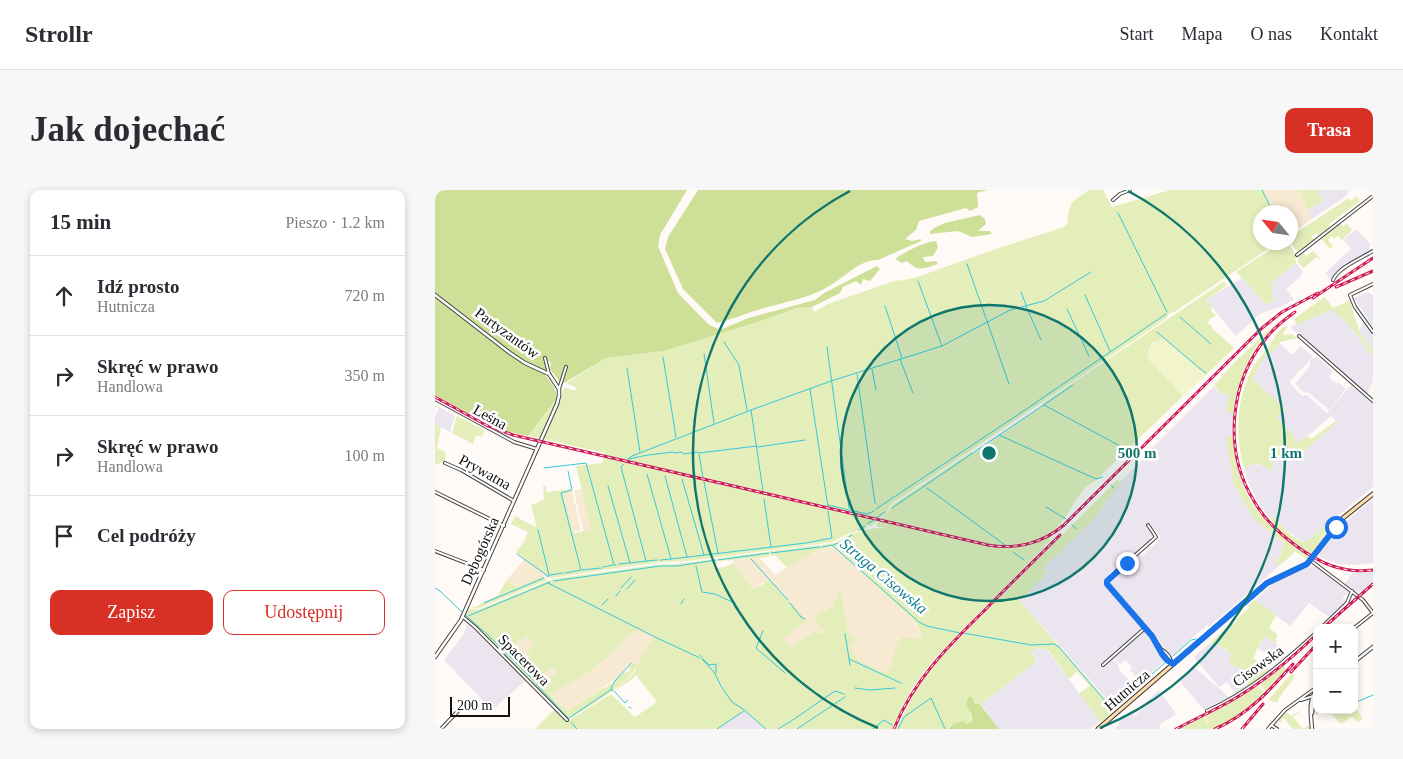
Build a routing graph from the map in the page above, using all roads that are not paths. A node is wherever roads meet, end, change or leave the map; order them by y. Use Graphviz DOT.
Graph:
graph roads {
  1 [pos="1130,190"];
  2 [pos="1373,196"];
  3 [pos="1113,200"];
  4 [pos="1373,251"];
  5 [pos="1297,255"];
  6 [pos="1333,280"];
  7 [pos="1373,284"];
  8 [pos="435,295"];
  9 [pos="1373,332"];
  10 [pos="1299,336"];
  11 [pos="545,358"];
  12 [pos="566,368"];
  13 [pos="549,374"];
  14 [pos="559,389"];
  15 [pos="435,399"];
  16 [pos="1373,402"];
  17 [pos="537,449"];
  18 [pos="445,463"];
  19 [pos="435,492"];
  20 [pos="1373,494"];
  21 [pos="514,501"];
  22 [pos="504,526"];
  23 [pos="1148,526"];
  24 [pos="435,552"];
  25 [pos="1310,560"];
  26 [pos="484,570"];
  27 [pos="1352,591"];
  28 [pos="1373,613"];
  29 [pos="463,617"];
  30 [pos="1325,624"];
  31 [pos="1358,625"];
  32 [pos="1145,628"];
  33 [pos="1313,636"];
  34 [pos="1373,648"];
  35 [pos="435,656"];
  36 [pos="1358,658"];
  37 [pos="1172,663"];
  38 [pos="1103,665"];
  39 [pos="1313,691"];
  40 [pos="1313,696"];
  41 [pos="1305,699"];
  42 [pos="1313,700"];
  43 [pos="1299,701"];
  44 [pos="1311,704"];
  45 [pos="1313,704"];
  46 [pos="459,710"];
  47 [pos="1207,711"];
  48 [pos="1311,714"];
  49 [pos="567,720"];
  50 [pos="1271,725"];
  51 [pos="441,729"];
  52 [pos="1098,729"];
  53 [pos="1268,729"];
  54 [pos="1277,729"];
  55 [pos="1312,729"];
  1 -- 3 [label="street"];
  2 -- 5 [label="street"];
  4 -- 6 [label="street"];
  7 -- 9 [label="street"];
  8 -- 13 [label="street, Partyzantów"];
  10 -- 16 [label="street"];
  11 -- 13 [label="street"];
  12 -- 14 [label="street"];
  13 -- 14 [label="street, Partyzantów"];
  14 -- 17 [label="street"];
  15 -- 17 [label="street, Leśna"];
  17 -- 21 [label="street, Dębogórska"];
  18 -- 21 [label="street, Prywatna"];
  19 -- 22 [label="street"];
  20 -- 25 [label="main road, Hutnicza"];
  21 -- 22 [label="street, Dębogórska"];
  22 -- 26 [label="street, Dębogórska"];
  23 -- 32 [label="street"];
  24 -- 26 [label="street"];
  25 -- 27 [label="street"];
  25 -- 37 [label="main road, Hutnicza"];
  26 -- 29 [label="street, Dębogórska"];
  27 -- 28 [label="street"];
  27 -- 30 [label="street"];
  28 -- 31 [label="street"];
  29 -- 35 [label="street, Dębogórska"];
  29 -- 49 [label="street, Spacerowa"];
  32 -- 37 [label="street"];
  32 -- 38 [label="street"];
  33 -- 47 [label="street, Cisowska"];
  34 -- 36 [label="street"];
  37 -- 52 [label="main road, Hutnicza"];
  39 -- 43 [label="street"];
  40 -- 41 [label="street"];
  41 -- 43 [label="street"];
  41 -- 44 [label="street"];
  42 -- 44 [label="street"];
  43 -- 50 [label="street"];
  44 -- 48 [label="street"];
  45 -- 48 [label="street"];
  46 -- 51 [label="street"];
  48 -- 55 [label="street"];
  50 -- 53 [label="street"];
  50 -- 54 [label="street"];
}
